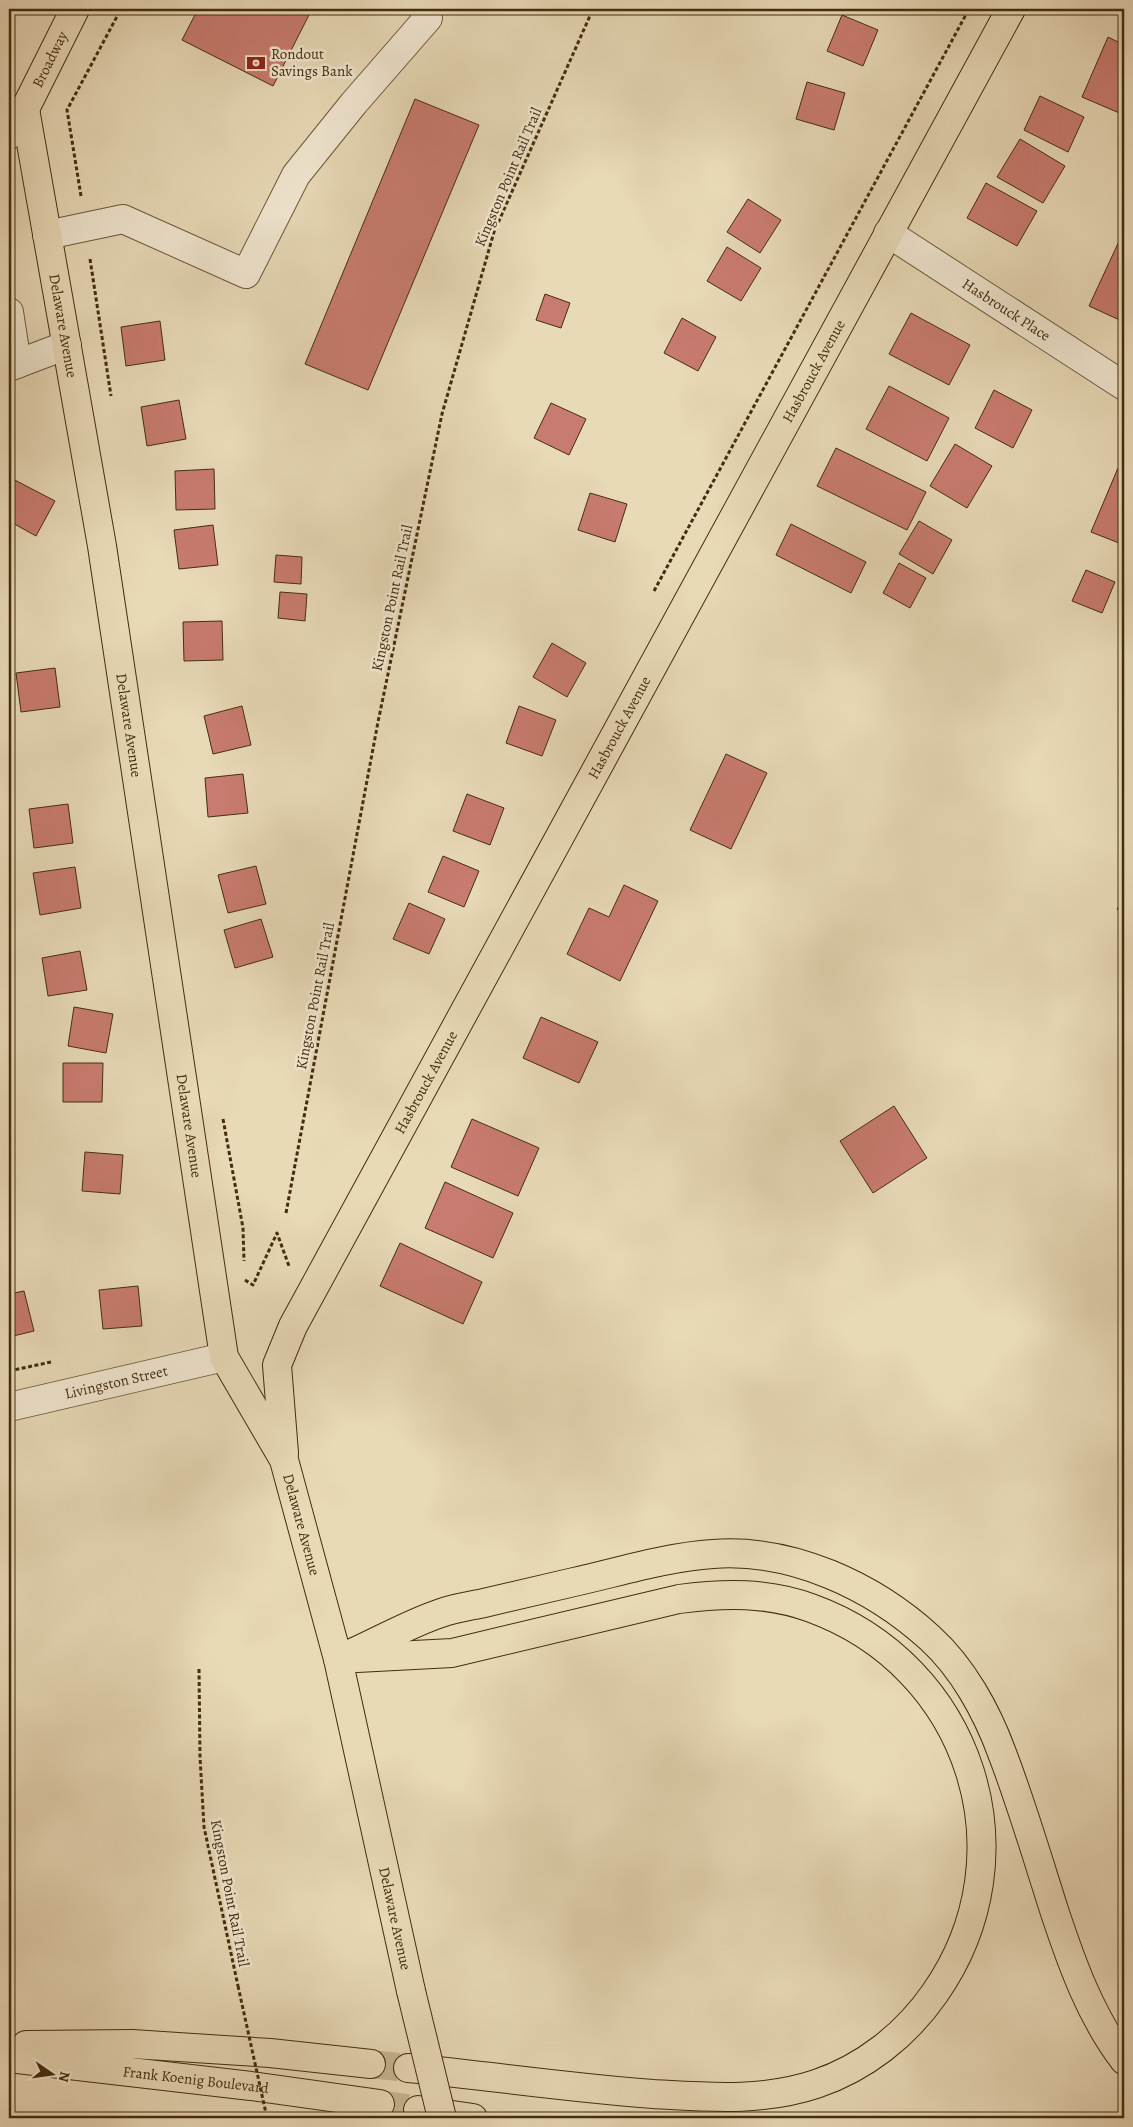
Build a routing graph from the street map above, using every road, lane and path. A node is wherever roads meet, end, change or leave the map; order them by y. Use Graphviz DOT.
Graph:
graph roads {
  1 [pos="76,9"];
  2 [pos="121,9"];
  3 [pos="593,9"];
  4 [pos="968,9"];
  5 [pos="1011,9"];
  6 [pos="432,12"];
  7 [pos="25,109"];
  8 [pos="9,135"];
  9 [pos="86,227"];
  10 [pos="888,233"];
  11 [pos="47,235"];
  12 [pos="9,312"];
  13 [pos="67,345"];
  14 [pos="13,365"];
  15 [pos="1124,386"];
  16 [pos="112,404"];
  17 [pos="652,595"];
  18 [pos="222,1111"];
  19 [pos="286,1213"];
  20 [pos="296,1261"];
  21 [pos="244,1262"];
  22 [pos="245,1271"];
  23 [pos="224,1357"];
  24 [pos="56,1361"];
  25 [pos="9,1371"];
  26 [pos="9,1407"];
  27 [pos="284,1460"];
  28 [pos="338,1659"];
  29 [pos="199,1669"];
  30 [pos="9,2045"];
  31 [pos="9,2058"];
  32 [pos="1124,2060"];
  33 [pos="371,2064"];
  34 [pos="408,2068"];
  35 [pos="380,2104"];
  36 [pos="430,2114"];
  37 [pos="267,2118"];
  38 [pos="473,2118"];
  1 -- 7 [label="main road, Broadway"];
  2 -- 9 [label="path"];
  3 -- 19 [label="path, Kingston Point Rail Trail"];
  4 -- 17 [label="path"];
  5 -- 10 [label="main road, Hasbrouck Avenue"];
  6 -- 9 [label="street"];
  7 -- 8 [label="main road, Broadway"];
  7 -- 11 [label="main road, Delaware Avenue"];
  9 -- 11 [label="street"];
  9 -- 16 [label="path"];
  10 -- 15 [label="street, Hasbrouck Place"];
  10 -- 27 [label="main road, Hasbrouck Avenue"];
  11 -- 13 [label="main road, Delaware Avenue"];
  12 -- 14 [label="street"];
  13 -- 14 [label="street"];
  13 -- 23 [label="main road, Delaware Avenue"];
  18 -- 21 [label="path"];
  20 -- 22 [label="path"];
  23 -- 26 [label="street, Livingston Street"];
  23 -- 27 [label="main road, Delaware Avenue"];
  24 -- 25 [label="path"];
  27 -- 28 [label="main road, Delaware Avenue"];
  28 -- 32 [label="main road"];
  28 -- 34 [label="main road"];
  28 -- 36 [label="main road, Delaware Avenue, bridge"];
  29 -- 37 [label="path, Kingston Point Rail Trail, bridge"];
  30 -- 33 [label="main road"];
  31 -- 35 [label="main road, Frank Koenig Boulevard"];
  36 -- 38 [label="main road"];
}
